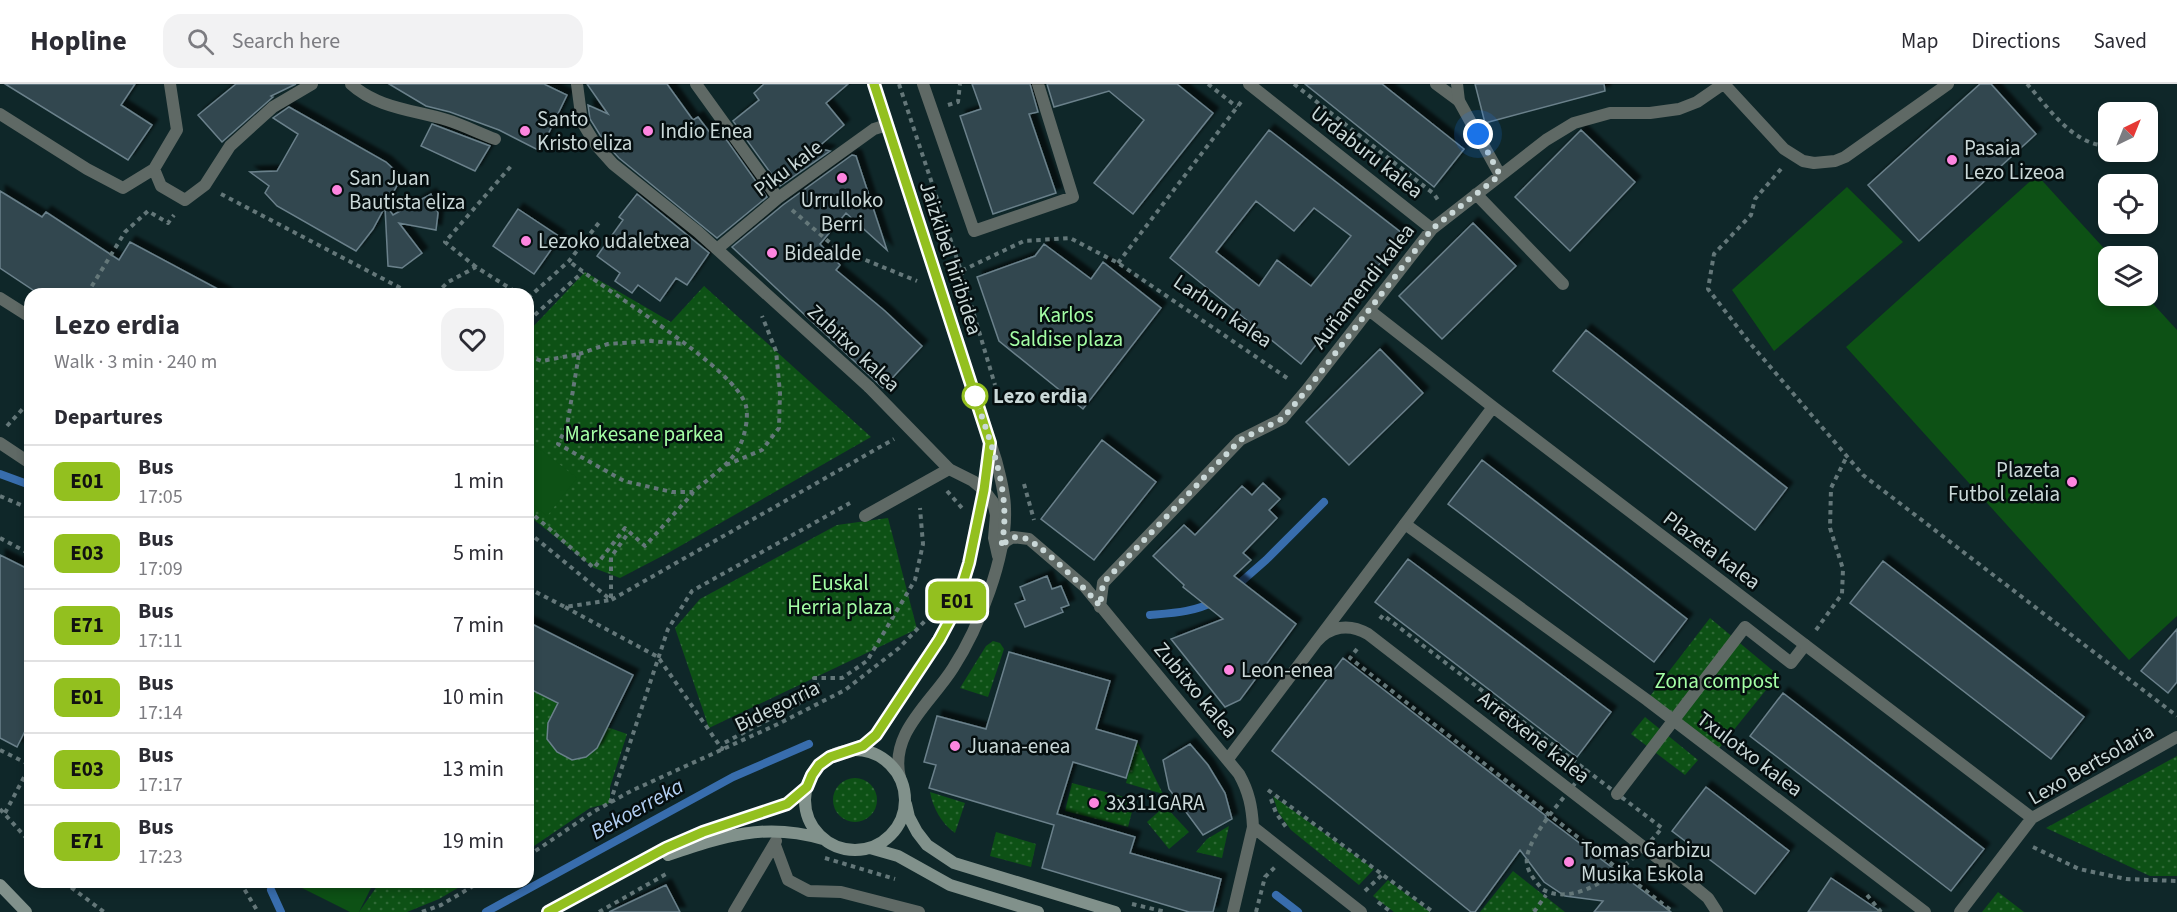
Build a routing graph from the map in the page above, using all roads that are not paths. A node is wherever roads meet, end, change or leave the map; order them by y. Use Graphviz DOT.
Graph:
graph roads {
  1 [pos="170,84"];
  2 [pos="312,84"];
  3 [pos="351,84"];
  4 [pos="577,84"];
  5 [pos="696,84"];
  6 [pos="874,84"];
  7 [pos="923,84"];
  8 [pos="1038,84"];
  9 [pos="1249,84"];
  10 [pos="1436,84"];
  11 [pos="1457,84"];
  12 [pos="1724,84"];
  13 [pos="1948,84"];
  14 [pos="1459,101"];
  15 [pos="0,114"];
  16 [pos="888,125"];
  17 [pos="495,139"];
  18 [pos="154,169"];
  19 [pos="1500,175"];
  20 [pos="1476,194"];
  21 [pos="778,198"];
  22 [pos="1432,229"];
  23 [pos="717,249"];
  24 [pos="1563,284"];
  25 [pos="0,298"];
  26 [pos="1370,310"];
  27 [pos="24,313"];
  28 [pos="1493,407"];
  29 [pos="0,443"];
  30 [pos="990,443"];
  31 [pos="24,459"];
  32 [pos="949,469"];
  33 [pos="984,490"];
  34 [pos="866,516"];
  35 [pos="1404,524"];
  36 [pos="1000,554"];
  37 [pos="1100,606"];
  38 [pos="1316,642"];
  39 [pos="1804,645"];
  40 [pos="1672,719"];
  41 [pos="2177,737"];
  42 [pos="855,750"];
  43 [pos="1228,759"];
  44 [pos="900,778"];
  45 [pos="807,787"];
  46 [pos="1617,794"];
  47 [pos="904,800"];
  48 [pos="2032,818"];
  49 [pos="1253,827"];
  50 [pos="780,830"];
  51 [pos="823,839"];
  52 [pos="775,845"];
  53 [pos="870,848"];
  54 [pos="630,868"];
  55 [pos="0,885"];
  56 [pos="26,912"];
  57 [pos="548,912"];
  58 [pos="734,912"];
  59 [pos="919,912"];
  60 [pos="1038,912"];
  61 [pos="1115,912"];
  62 [pos="1233,912"];
  63 [pos="1361,912"];
  64 [pos="1717,912"];
  65 [pos="1925,912"];
  66 [pos="1960,912"];
  1 -- 18 [label="street"];
  2 -- 18 [label="street"];
  3 -- 17 [label="street"];
  4 -- 23 [label="street, Zubitxo kalea"];
  5 -- 21 [label="street"];
  6 -- 16 [label="street, Jaizkibel hiribidea"];
  7 -- 8 [label="street, Jaizkibel hiribidea"];
  9 -- 22 [label="street, Urdaburu kalea"];
  10 -- 14 [label="street"];
  11 -- 14 [label="street"];
  12 -- 13 [label="street"];
  12 -- 19 [label="street, Auñamendi kalea"];
  14 -- 19 [label="street"];
  15 -- 18 [label="street"];
  16 -- 21 [label="street, Piku kale"];
  16 -- 30 [label="street, Jaizkibel hiribidea"];
  19 -- 20 [label="street, Auñamendi kalea"];
  20 -- 22 [label="street, Auñamendi kalea"];
  20 -- 24 [label="street"];
  21 -- 23 [label="street, Piku kale"];
  22 -- 26 [label="street, Auñamendi kalea"];
  23 -- 32 [label="street, Zubitxo kalea"];
  25 -- 27 [label="street"];
  26 -- 28 [label="street, Plazeta kalea"];
  26 -- 37 [label="street, Auñamendi kalea"];
  28 -- 35 [label="street, Arretxene kalea"];
  28 -- 39 [label="street, Plazeta kalea"];
  29 -- 31 [label="street"];
  30 -- 33 [label="street, Jaizkibel hiribidea"];
  30 -- 36 [label="street, Jaizkibel hiribidea"];
  32 -- 33 [label="street, Zubitxo kalea"];
  32 -- 34 [label="street"];
  33 -- 36 [label="street"];
  33 -- 42 [label="street, Jaizkibel hiribidea"];
  35 -- 38 [label="street, Arretxene kalea"];
  35 -- 40 [label="street, Txulotxo kalea"];
  36 -- 37 [label="street, Zubitxo kalea"];
  36 -- 44 [label="street, Jaizkibel hiribidea"];
  37 -- 43 [label="street, Zubitxo kalea"];
  38 -- 43 [label="street, Arretxene kalea"];
  38 -- 64 [label="street, Arretxene kalea"];
  39 -- 40 [label="street"];
  39 -- 48 [label="street, Plazeta kalea"];
  40 -- 46 [label="street"];
  40 -- 65 [label="street, Txulotxo kalea"];
  41 -- 48 [label="street, Lexo Bertsolaria"];
  42 -- 44 [label="main road"];
  42 -- 45 [label="main road"];
  43 -- 49 [label="street, Zubitxo kalea"];
  44 -- 47 [label="main road"];
  45 -- 51 [label="main road"];
  45 -- 54 [label="main road"];
  47 -- 53 [label="main road"];
  47 -- 61 [label="main road"];
  48 -- 66 [label="street, Lexo Bertsolaria"];
  49 -- 62 [label="street, Zubitxo kalea"];
  49 -- 63 [label="street"];
  50 -- 51 [label="main road"];
  50 -- 52 [label="street"];
  50 -- 54 [label="main road"];
  51 -- 53 [label="main road"];
  52 -- 58 [label="street"];
  52 -- 59 [label="street"];
  53 -- 60 [label="main road"];
  54 -- 57 [label="main road"];
  55 -- 56 [label="main road"];
}
